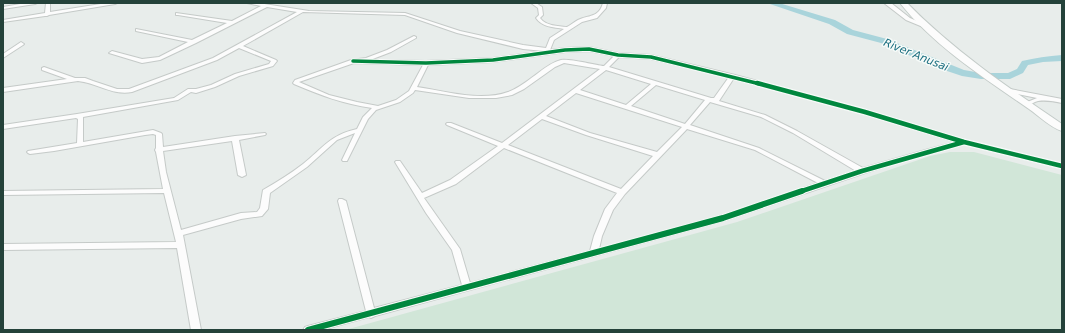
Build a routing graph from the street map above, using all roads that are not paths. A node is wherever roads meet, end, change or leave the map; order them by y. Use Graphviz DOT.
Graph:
graph roads {
  1 [pos="35,3"];
  2 [pos="48,3"];
  3 [pos="115,3"];
  4 [pos="249,3"];
  5 [pos="270,3"];
  6 [pos="533,3"];
  7 [pos="605,3"];
  8 [pos="887,3"];
  9 [pos="903,3"];
  10 [pos="265,6"];
  11 [pos="3,8"];
  12 [pos="302,12"];
  13 [pos="178,14"];
  14 [pos="47,15"];
  15 [pos="232,22"];
  16 [pos="4,24"];
  17 [pos="923,25"];
  18 [pos="569,29"];
  19 [pos="138,30"];
  20 [pos="414,37"];
  21 [pos="194,42"];
  22 [pos="21,44"];
  23 [pos="239,46"];
  24 [pos="548,50"];
  25 [pos="558,51"];
  26 [pos="112,53"];
  27 [pos="618,55"];
  28 [pos="3,56"];
  29 [pos="353,61"];
  30 [pos="426,63"];
  31 [pos="605,68"];
  32 [pos="44,69"];
  33 [pos="733,76"];
  34 [pos="74,80"];
  35 [pos="655,83"];
  36 [pos="414,88"];
  37 [pos="3,90"];
  38 [pos="577,91"];
  39 [pos="1010,91"];
  40 [pos="1052,99"];
  41 [pos="709,100"];
  42 [pos="1062,101"];
  43 [pos="1027,104"];
  44 [pos="627,106"];
  45 [pos="377,108"];
  46 [pos="77,116"];
  47 [pos="541,116"];
  48 [pos="450,124"];
  49 [pos="686,126"];
  50 [pos="3,127"];
  51 [pos="1062,128"];
  52 [pos="360,130"];
  53 [pos="263,134"];
  54 [pos="235,138"];
  55 [pos="964,142"];
  56 [pos="80,144"];
  57 [pos="505,145"];
  58 [pos="158,150"];
  59 [pos="30,152"];
  60 [pos="658,155"];
  61 [pos="345,160"];
  62 [pos="398,162"];
  63 [pos="1062,166"];
  64 [pos="862,172"];
  65 [pos="242,175"];
  66 [pos="825,184"];
  67 [pos="167,191"];
  68 [pos="622,192"];
  69 [pos="3,193"];
  70 [pos="420,197"];
  71 [pos="342,201"];
  72 [pos="178,234"];
  73 [pos="180,245"];
  74 [pos="3,247"];
  75 [pos="593,254"];
  76 [pos="467,288"];
  77 [pos="371,314"];
  78 [pos="196,330"];
  79 [pos="308,330"];
  1 -- 11 [label="street"];
  2 -- 14 [label="street"];
  3 -- 14 [label="street"];
  4 -- 10 [label="street"];
  5 -- 10 [label="street"];
  6 -- 18 [label="street"];
  7 -- 18 [label="street"];
  8 -- 17 [label="street"];
  9 -- 17 [label="main road"];
  10 -- 12 [label="street"];
  10 -- 15 [label="street"];
  12 -- 23 [label="street"];
  12 -- 24 [label="street"];
  13 -- 15 [label="street"];
  14 -- 16 [label="street"];
  15 -- 21 [label="street"];
  17 -- 39 [label="main road"];
  18 -- 24 [label="street"];
  19 -- 21 [label="street"];
  20 -- 29 [label="street"];
  21 -- 26 [label="street"];
  22 -- 28 [label="street"];
  23 -- 34 [label="street"];
  23 -- 46 [label="street"];
  24 -- 25 [label="street"];
  25 -- 27 [label="street"];
  25 -- 30 [label="street"];
  27 -- 31 [label="street"];
  27 -- 33 [label="street"];
  29 -- 30 [label="street"];
  29 -- 45 [label="street"];
  30 -- 36 [label="street"];
  31 -- 35 [label="street"];
  31 -- 36 [label="street"];
  31 -- 38 [label="street"];
  32 -- 34 [label="street"];
  33 -- 41 [label="street"];
  33 -- 55 [label="street"];
  34 -- 37 [label="street"];
  35 -- 41 [label="street"];
  35 -- 44 [label="street"];
  36 -- 45 [label="street"];
  38 -- 44 [label="street"];
  38 -- 47 [label="street"];
  39 -- 40 [label="street"];
  39 -- 43 [label="main road"];
  40 -- 42 [label="street"];
  40 -- 43 [label="street"];
  41 -- 49 [label="street"];
  41 -- 64 [label="street"];
  43 -- 51 [label="main road"];
  44 -- 49 [label="street"];
  45 -- 52 [label="street"];
  46 -- 50 [label="street"];
  46 -- 56 [label="street"];
  47 -- 57 [label="street"];
  47 -- 60 [label="street"];
  48 -- 57 [label="street"];
  49 -- 60 [label="street"];
  49 -- 66 [label="street"];
  52 -- 61 [label="street"];
  52 -- 72 [label="street"];
  53 -- 54 [label="street"];
  54 -- 58 [label="street"];
  54 -- 65 [label="street"];
  55 -- 63 [label="street"];
  55 -- 64 [label="street"];
  56 -- 58 [label="street"];
  56 -- 59 [label="street"];
  57 -- 68 [label="street"];
  57 -- 70 [label="street"];
  58 -- 67 [label="street"];
  60 -- 68 [label="street"];
  62 -- 70 [label="street"];
  64 -- 66 [label="street"];
  66 -- 75 [label="street"];
  67 -- 69 [label="street"];
  67 -- 72 [label="street"];
  68 -- 75 [label="street"];
  70 -- 76 [label="street"];
  71 -- 77 [label="street"];
  72 -- 73 [label="street"];
  73 -- 74 [label="street"];
  73 -- 78 [label="street"];
  75 -- 76 [label="street"];
  76 -- 77 [label="street"];
  77 -- 79 [label="street"];
}
